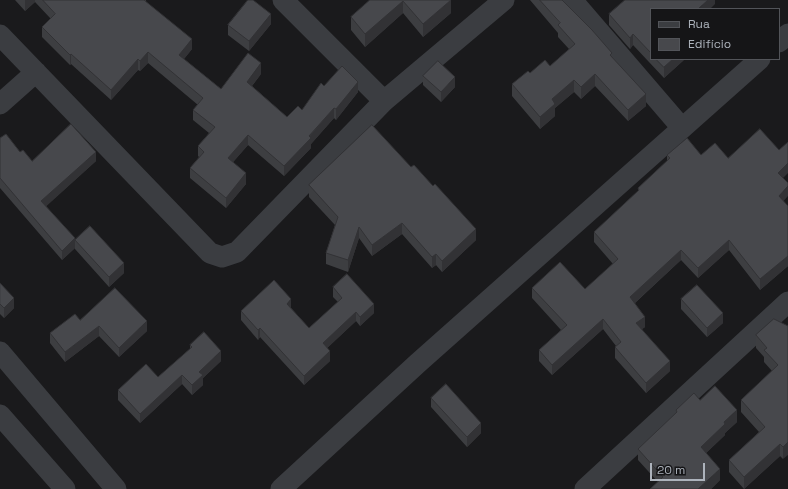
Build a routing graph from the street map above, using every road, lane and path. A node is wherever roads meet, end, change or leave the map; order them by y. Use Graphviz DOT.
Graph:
graph roads {
  1 [pos="283,0"];
  2 [pos="504,0"];
  3 [pos="572,0"];
  4 [pos="788,34"];
  5 [pos="0,35"];
  6 [pos="780,41"];
  7 [pos="759,60"];
  8 [pos="36,72"];
  9 [pos="384,101"];
  10 [pos="0,104"];
  11 [pos="682,128"];
  12 [pos="788,302"];
  13 [pos="0,352"];
  14 [pos="0,415"];
  15 [pos="65,489"];
  16 [pos="116,489"];
  17 [pos="282,489"];
  18 [pos="585,489"];
  1 -- 9 [label="street"];
  2 -- 9 [label="street"];
  3 -- 11 [label="street"];
  4 -- 6 [label="street"];
  5 -- 8 [label="street"];
  7 -- 11 [label="street"];
  8 -- 9 [label="street"];
  8 -- 10 [label="street"];
  11 -- 17 [label="street"];
  12 -- 18 [label="street"];
  13 -- 16 [label="street"];
  14 -- 15 [label="street"];
}
